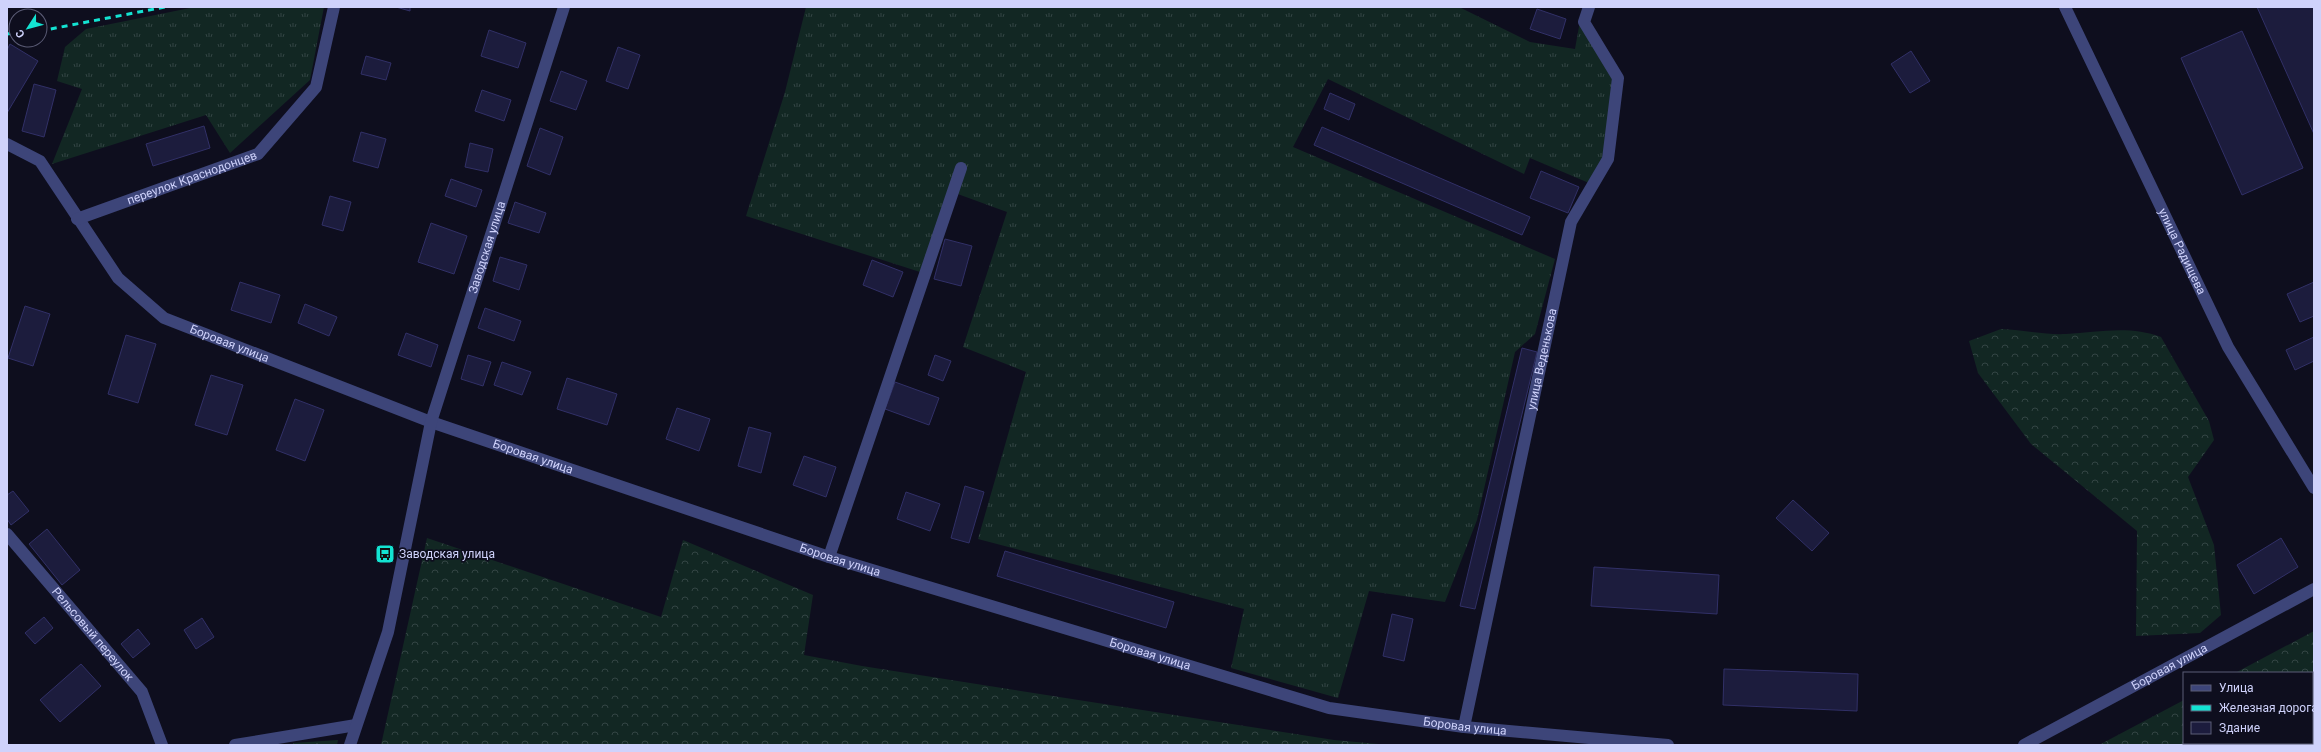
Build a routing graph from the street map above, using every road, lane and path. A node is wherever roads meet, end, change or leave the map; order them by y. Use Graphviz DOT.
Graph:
graph roads {
  1 [pos="334,7"];
  2 [pos="564,7"];
  3 [pos="1589,7"];
  4 [pos="2065,7"];
  5 [pos="7,144"];
  6 [pos="961,168"];
  7 [pos="77,218"];
  8 [pos="431,422"];
  9 [pos="2314,488"];
  10 [pos="7,534"];
  11 [pos="829,557"];
  12 [pos="2314,589"];
  13 [pos="356,725"];
  14 [pos="1464,726"];
  15 [pos="162,745"];
  16 [pos="235,745"];
  17 [pos="350,745"];
  18 [pos="1668,745"];
  19 [pos="2024,745"];
  1 -- 7 [label="street, переулок Краснодонцев"];
  2 -- 8 [label="street, Заводская улица"];
  3 -- 14 [label="street, улица Веденькова"];
  4 -- 9 [label="street, улица Радищева"];
  5 -- 7 [label="street, Боровая улица"];
  6 -- 11 [label="street"];
  7 -- 8 [label="street, Боровая улица"];
  8 -- 11 [label="street, Боровая улица"];
  8 -- 13 [label="street, Заводская улица"];
  10 -- 15 [label="street, Рельсовый переулок"];
  11 -- 14 [label="street, Боровая улица"];
  12 -- 19 [label="street, Боровая улица"];
  13 -- 16 [label="street"];
  13 -- 17 [label="street, Заводская улица"];
  14 -- 18 [label="street, Боровая улица"];
}
